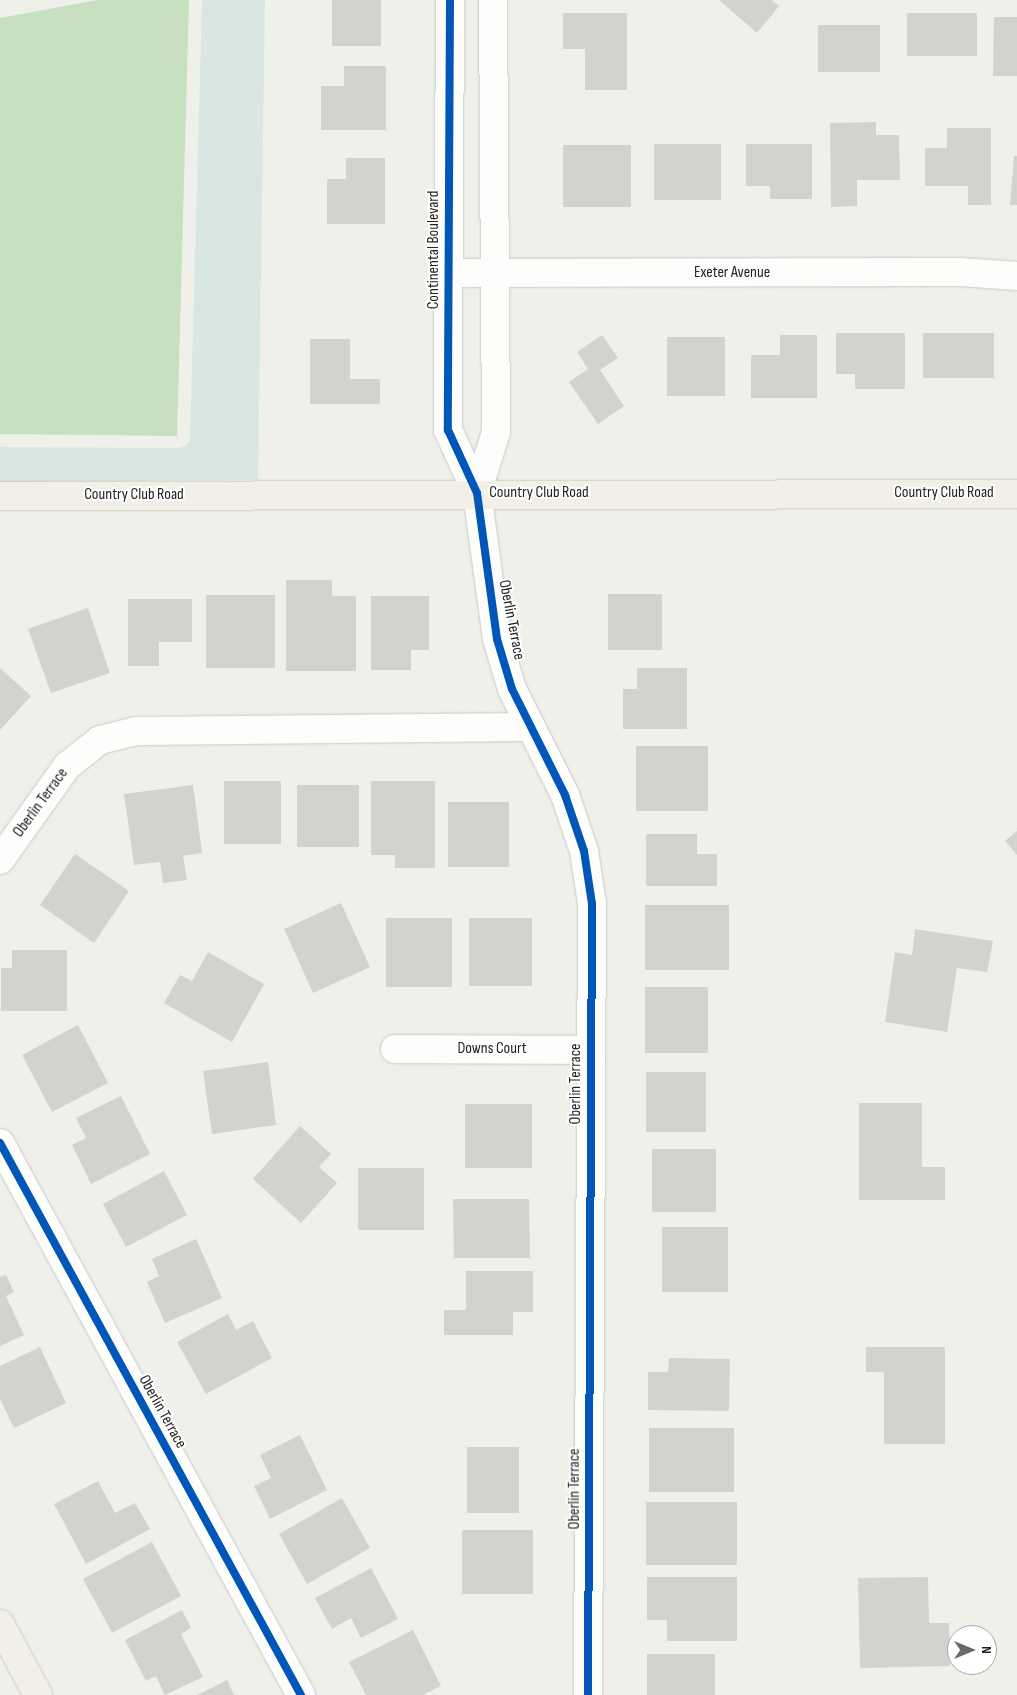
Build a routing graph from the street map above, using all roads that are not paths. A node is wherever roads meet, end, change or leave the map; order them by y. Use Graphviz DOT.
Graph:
graph roads {
  1 [pos="450,0"];
  2 [pos="493,0"];
  3 [pos="448,273"];
  4 [pos="497,273"];
  5 [pos="1017,276"];
  6 [pos="477,493"];
  7 [pos="1017,494"];
  8 [pos="0,496"];
  9 [pos="531,727"];
  10 [pos="0,860"];
  11 [pos="395,1049"];
  12 [pos="590,1050"];
  13 [pos="0,1143"];
  14 [pos="0,1624"];
  15 [pos="10,1666"];
  16 [pos="38,1695"];
  17 [pos="301,1695"];
  18 [pos="588,1695"];
  1 -- 3 [label="street, Continental Boulevard"];
  2 -- 4 [label="street"];
  3 -- 4 [label="street, Exeter Avenue"];
  3 -- 6 [label="street, Continental Boulevard"];
  4 -- 5 [label="street, Exeter Avenue"];
  4 -- 6 [label="street"];
  6 -- 7 [label="main road, Country Club Road"];
  6 -- 8 [label="main road, Country Club Road"];
  6 -- 9 [label="street, Oberlin Terrace"];
  9 -- 10 [label="street, Oberlin Terrace"];
  9 -- 12 [label="street, Oberlin Terrace"];
  11 -- 12 [label="street, Downs Court"];
  12 -- 18 [label="street, Oberlin Terrace"];
  13 -- 17 [label="street, Oberlin Terrace"];
  14 -- 15 [label="main road"];
  15 -- 16 [label="main road"];
}
